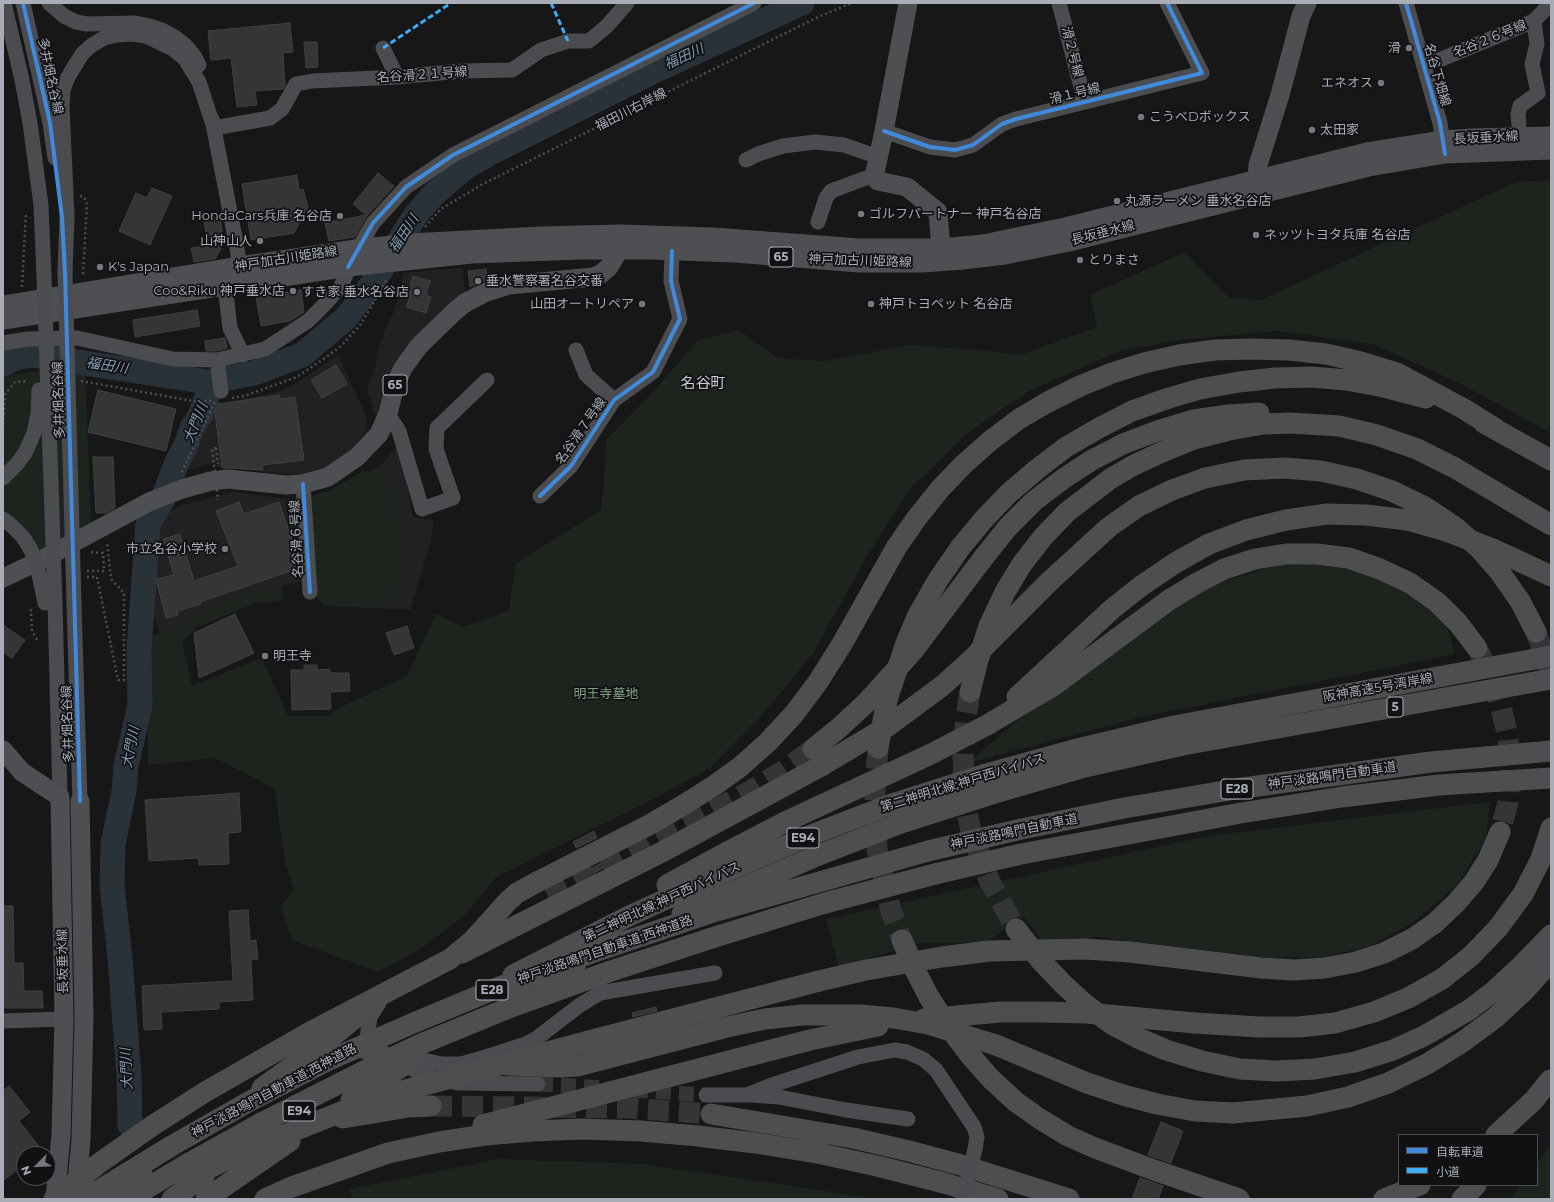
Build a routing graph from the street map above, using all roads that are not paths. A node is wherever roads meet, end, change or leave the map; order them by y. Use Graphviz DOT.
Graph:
graph roads {
  1 [pos="4,3"];
  2 [pos="23,3"];
  3 [pos="49,3"];
  4 [pos="627,3"];
  5 [pos="754,3"];
  6 [pos="908,3"];
  7 [pos="1060,3"];
  8 [pos="1167,3"];
  9 [pos="1307,3"];
  10 [pos="1406,3"];
  11 [pos="1551,4"];
  12 [pos="1534,21"];
  13 [pos="7,34"];
  14 [pos="383,48"];
  15 [pos="1423,64"];
  16 [pos="397,77"];
  17 [pos="1085,102"];
  18 [pos="1519,125"];
  19 [pos="214,128"];
  20 [pos="884,131"];
  21 [pos="1551,136"];
  22 [pos="1444,147"];
  23 [pos="1551,150"];
  24 [pos="878,157"];
  25 [pos="746,160"];
  26 [pos="874,177"];
  27 [pos="1259,186"];
  28 [pos="818,222"];
  29 [pos="619,242"];
  30 [pos="672,251"];
  31 [pos="942,255"];
  32 [pos="348,267"];
  33 [pos="65,272"];
  34 [pos="43,277"];
  35 [pos="236,279"];
  36 [pos="3,305"];
  37 [pos="3,320"];
  38 [pos="3,343"];
  39 [pos="576,350"];
  40 [pos="243,355"];
  41 [pos="218,365"];
  42 [pos="487,380"];
  43 [pos="219,398"];
  44 [pos="614,400"];
  45 [pos="388,414"];
  46 [pos="1496,429"];
  47 [pos="1417,449"];
  48 [pos="1551,460"];
  49 [pos="3,478"];
  50 [pos="303,484"];
  51 [pos="540,496"];
  52 [pos="3,519"];
  53 [pos="1551,525"];
  54 [pos="1551,576"];
  55 [pos="3,578"];
  56 [pos="310,592"];
  57 [pos="50,603"];
  58 [pos="1536,632"];
  59 [pos="1477,648"];
  60 [pos="1551,656"];
  61 [pos="1551,679"];
  62 [pos="970,692"];
  63 [pos="1204,720"];
  64 [pos="1209,740"];
  65 [pos="878,748"];
  66 [pos="3,750"];
  67 [pos="1551,751"];
  68 [pos="931,754"];
  69 [pos="818,757"];
  70 [pos="1551,778"];
  71 [pos="60,797"];
  72 [pos="80,801"];
  73 [pos="1551,828"];
  74 [pos="1500,832"];
  75 [pos="928,851"];
  76 [pos="935,874"];
  77 [pos="1016,929"];
  78 [pos="1551,935"];
  79 [pos="902,940"];
  80 [pos="448,957"];
  81 [pos="1551,961"];
  82 [pos="537,962"];
  83 [pos="715,973"];
  84 [pos="391,990"];
  85 [pos="64,1018"];
  86 [pos="3,1021"];
  87 [pos="365,1050"];
  88 [pos="382,1052"];
  89 [pos="301,1059"];
  90 [pos="489,1067"];
  91 [pos="1550,1079"];
  92 [pos="538,1084"];
  93 [pos="747,1095"];
  94 [pos="708,1105"];
  95 [pos="431,1106"];
  96 [pos="409,1107"];
  97 [pos="858,1112"];
  98 [pos="908,1120"];
  99 [pos="1497,1134"];
  100 [pos="1515,1134"];
  101 [pos="853,1138"];
  102 [pos="388,1153"];
  103 [pos="227,1154"];
  104 [pos="1417,1186"];
  105 [pos="1475,1186"];
  106 [pos="1475,1186"];
  107 [pos="55,1199"];
  108 [pos="76,1199"];
  109 [pos="85,1199"];
  110 [pos="106,1199"];
  111 [pos="123,1199"];
  112 [pos="129,1199"];
  113 [pos="150,1199"];
  114 [pos="172,1199"];
  115 [pos="206,1199"];
  116 [pos="265,1199"];
  117 [pos="963,1199"];
  118 [pos="998,1199"];
  119 [pos="1069,1199"];
  120 [pos="1239,1199"];
  121 [pos="1384,1199"];
  122 [pos="1462,1199"];
  123 [pos="1466,1199"];
  1 -- 13 [label="street"];
  2 -- 33 [label="street, 多井畑名谷線"];
  3 -- 19 [label="street"];
  4 -- 16 [label="street, 名谷滑２１号線"];
  5 -- 32 [label="street"];
  6 -- 20 [label="main road"];
  7 -- 17 [label="street, 滑２号線"];
  8 -- 17 [label="street, 滑１号線"];
  9 -- 27 [label="main road"];
  10 -- 15 [label="street, 名谷下畑線"];
  11 -- 12 [label="street, 名谷２６号線"];
  12 -- 15 [label="street, 名谷２６号線"];
  12 -- 18 [label="street"];
  13 -- 34 [label="street"];
  14 -- 16 [label="street"];
  15 -- 22 [label="street, 名谷下畑線"];
  16 -- 19 [label="street, 名谷滑２１号線"];
  17 -- 20 [label="street, 滑１号線"];
  19 -- 33 [label="street"];
  19 -- 35 [label="street"];
  20 -- 24 [label="main road"];
  21 -- 22 [label="main road, 長坂垂水線"];
  22 -- 23 [label="main road, 長坂垂水線"];
  22 -- 27 [label="main road, 長坂垂水線"];
  24 -- 25 [label="street"];
  24 -- 26 [label="main road"];
  26 -- 28 [label="street"];
  26 -- 31 [label="main road"];
  27 -- 31 [label="main road, 長坂垂水線"];
  29 -- 30 [label="main road, 神戸加古川姫路線 / 65"];
  29 -- 31 [label="main road, 神戸加古川姫路線 / 65"];
  29 -- 32 [label="main road, 神戸加古川姫路線 / 65"];
  29 -- 35 [label="main road, 神戸加古川姫路線 / 65, bridge"];
  29 -- 45 [label="main road, 65"];
  30 -- 31 [label="main road, 神戸加古川姫路線 / 65"];
  30 -- 44 [label="street, 名谷滑７号線"];
  32 -- 35 [label="main road, 神戸加古川姫路線 / 65"];
  32 -- 40 [label="street"];
  33 -- 72 [label="street, 多井畑名谷線, bridge"];
  34 -- 49 [label="street, bridge"];
  34 -- 57 [label="street, 多井畑名谷線, bridge"];
  35 -- 36 [label="main road, 神戸加古川姫路線 / 65"];
  35 -- 37 [label="main road, 神戸加古川姫路線 / 65"];
  35 -- 40 [label="street"];
  38 -- 41 [label="street"];
  39 -- 44 [label="street"];
  40 -- 41 [label="street"];
  41 -- 43 [label="street"];
  42 -- 45 [label="street"];
  44 -- 51 [label="street, 名谷滑７号線"];
  45 -- 50 [label="main road, 65"];
  46 -- 48 [label="highway"];
  46 -- 65 [label="highway"];
  46 -- 80 [label="highway, bridge"];
  47 -- 53 [label="highway"];
  47 -- 62 [label="highway"];
  47 -- 69 [label="highway, bridge"];
  50 -- 55 [label="main road, 65"];
  50 -- 56 [label="street, 名谷滑６号線"];
  52 -- 57 [label="street, bridge"];
  54 -- 68 [label="highway, bridge"];
  57 -- 71 [label="street, 多井畑名谷線"];
  58 -- 69 [label="highway, bridge"];
  59 -- 68 [label="highway"];
  60 -- 63 [label="highway, 阪神高速5号湾岸線 / 5"];
  61 -- 64 [label="highway, 阪神高速5号湾岸線 / 5"];
  63 -- 82 [label="highway, 第二神明北線;神戸西バイパス / E94"];
  64 -- 115 [label="highway, 第二神明北線;神戸西バイパス / E94, bridge"];
  66 -- 71 [label="main road"];
  67 -- 75 [label="highway, 神戸淡路鳴門自動車道 / E28"];
  68 -- 82 [label="highway"];
  69 -- 80 [label="highway, bridge"];
  70 -- 76 [label="highway, 神戸淡路鳴門自動車道 / E28"];
  71 -- 85 [label="main road, 長坂垂水線"];
  72 -- 108 [label="main road, 長坂垂水線"];
  73 -- 102 [label="highway, bridge"];
  74 -- 90 [label="highway, bridge"];
  75 -- 109 [label="highway, 神戸淡路鳴門自動車道;西神道路 / E28, bridge"];
  76 -- 112 [label="highway, 神戸淡路鳴門自動車道;西神道路 / E28, bridge"];
  77 -- 78 [label="highway"];
  79 -- 120 [label="highway"];
  80 -- 84 [label="highway"];
  80 -- 107 [label="highway, bridge"];
  81 -- 90 [label="highway, bridge"];
  82 -- 114 [label="highway, 第二神明北線;神戸西バイパス / E94, bridge"];
  83 -- 88 [label="street"];
  84 -- 87 [label="street"];
  84 -- 89 [label="highway"];
  85 -- 86 [label="street"];
  85 -- 107 [label="main road, 長坂垂水線"];
  87 -- 88 [label="street"];
  87 -- 89 [label="street"];
  87 -- 96 [label="street"];
  87 -- 103 [label="street"];
  88 -- 92 [label="street"];
  89 -- 110 [label="highway"];
  90 -- 113 [label="highway, bridge"];
  91 -- 99 [label="highway"];
  91 -- 100 [label="highway"];
  93 -- 94 [label="street"];
  93 -- 97 [label="street"];
  93 -- 117 [label="street, bridge"];
  94 -- 101 [label="highway"];
  95 -- 96 [label="highway"];
  96 -- 103 [label="highway"];
  97 -- 98 [label="street"];
  97 -- 101 [label="street"];
  101 -- 119 [label="highway"];
  102 -- 116 [label="highway"];
  102 -- 118 [label="highway"];
  103 -- 111 [label="highway"];
  104 -- 121 [label="highway"];
  105 -- 122 [label="highway"];
  106 -- 123 [label="highway"];
}
